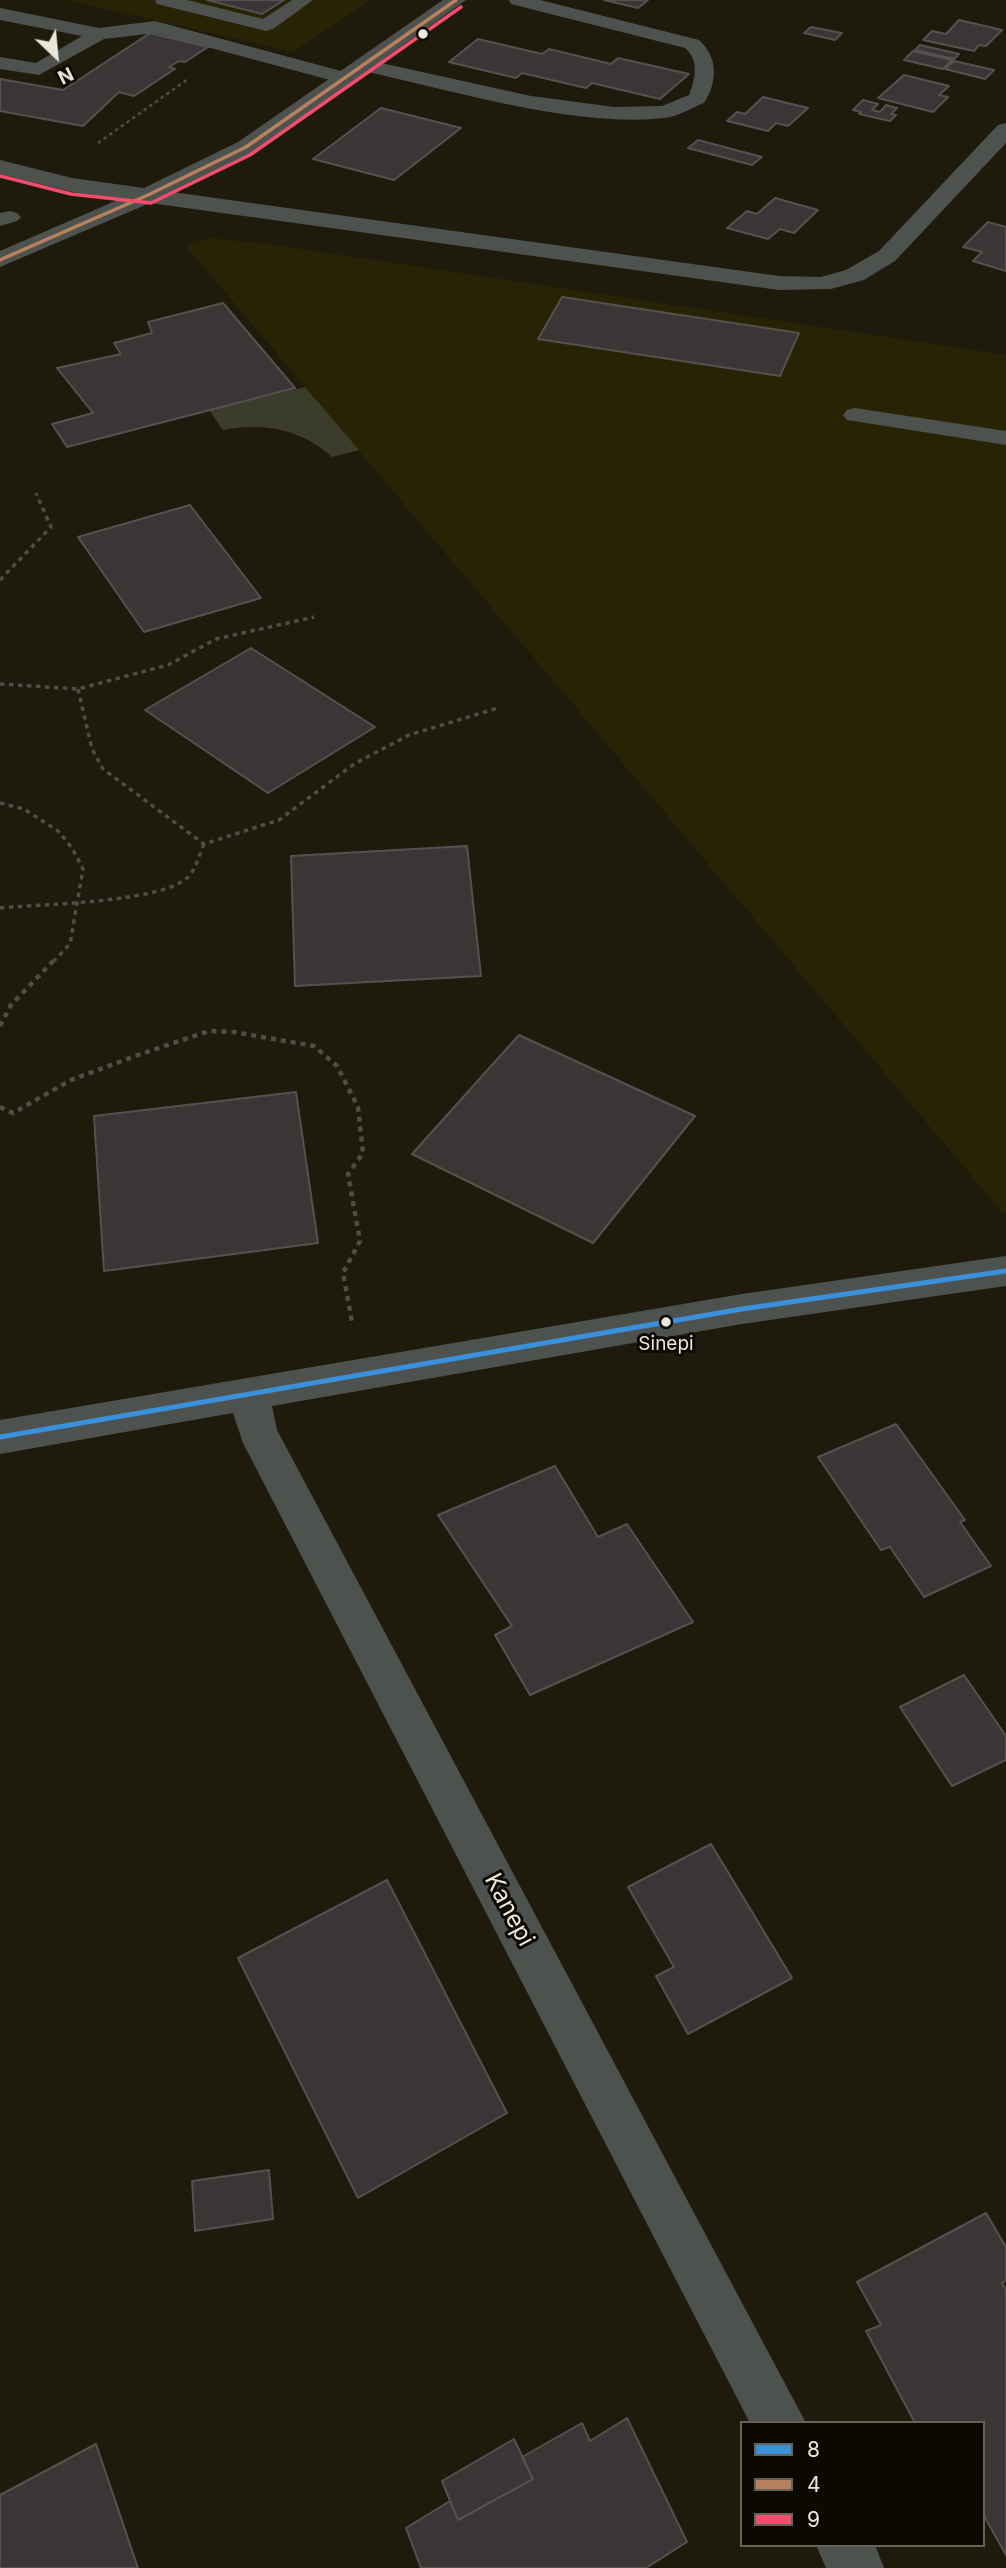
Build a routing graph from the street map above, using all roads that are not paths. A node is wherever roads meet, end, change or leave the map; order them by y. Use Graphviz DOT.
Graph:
graph roads {
  1 [pos="164,0"];
  2 [pos="304,0"];
  3 [pos="456,0"];
  4 [pos="518,0"];
  5 [pos="0,14"];
  6 [pos="99,34"];
  7 [pos="0,63"];
  8 [pos="363,65"];
  9 [pos="345,78"];
  10 [pos="1006,130"];
  11 [pos="0,167"];
  12 [pos="148,195"];
  13 [pos="0,260"];
  14 [pos="855,415"];
  15 [pos="1006,438"];
  16 [pos="1006,1271"];
  17 [pos="249,1394"];
  18 [pos="0,1437"];
  19 [pos="778,2421"];
  20 [pos="845,2547"];
  21 [pos="856,2568"];
  1 -- 2 [label="lane"];
  3 -- 8 [label="street"];
  4 -- 8 [label="lane"];
  5 -- 6 [label="lane"];
  6 -- 7 [label="lane"];
  6 -- 9 [label="lane"];
  8 -- 9 [label="street"];
  9 -- 12 [label="street"];
  10 -- 12 [label="street"];
  11 -- 12 [label="street"];
  12 -- 13 [label="street"];
  14 -- 15 [label="lane"];
  16 -- 17 [label="street"];
  17 -- 18 [label="street"];
  17 -- 19 [label="street, Kanepi"];
  20 -- 21 [label="street"];
}
